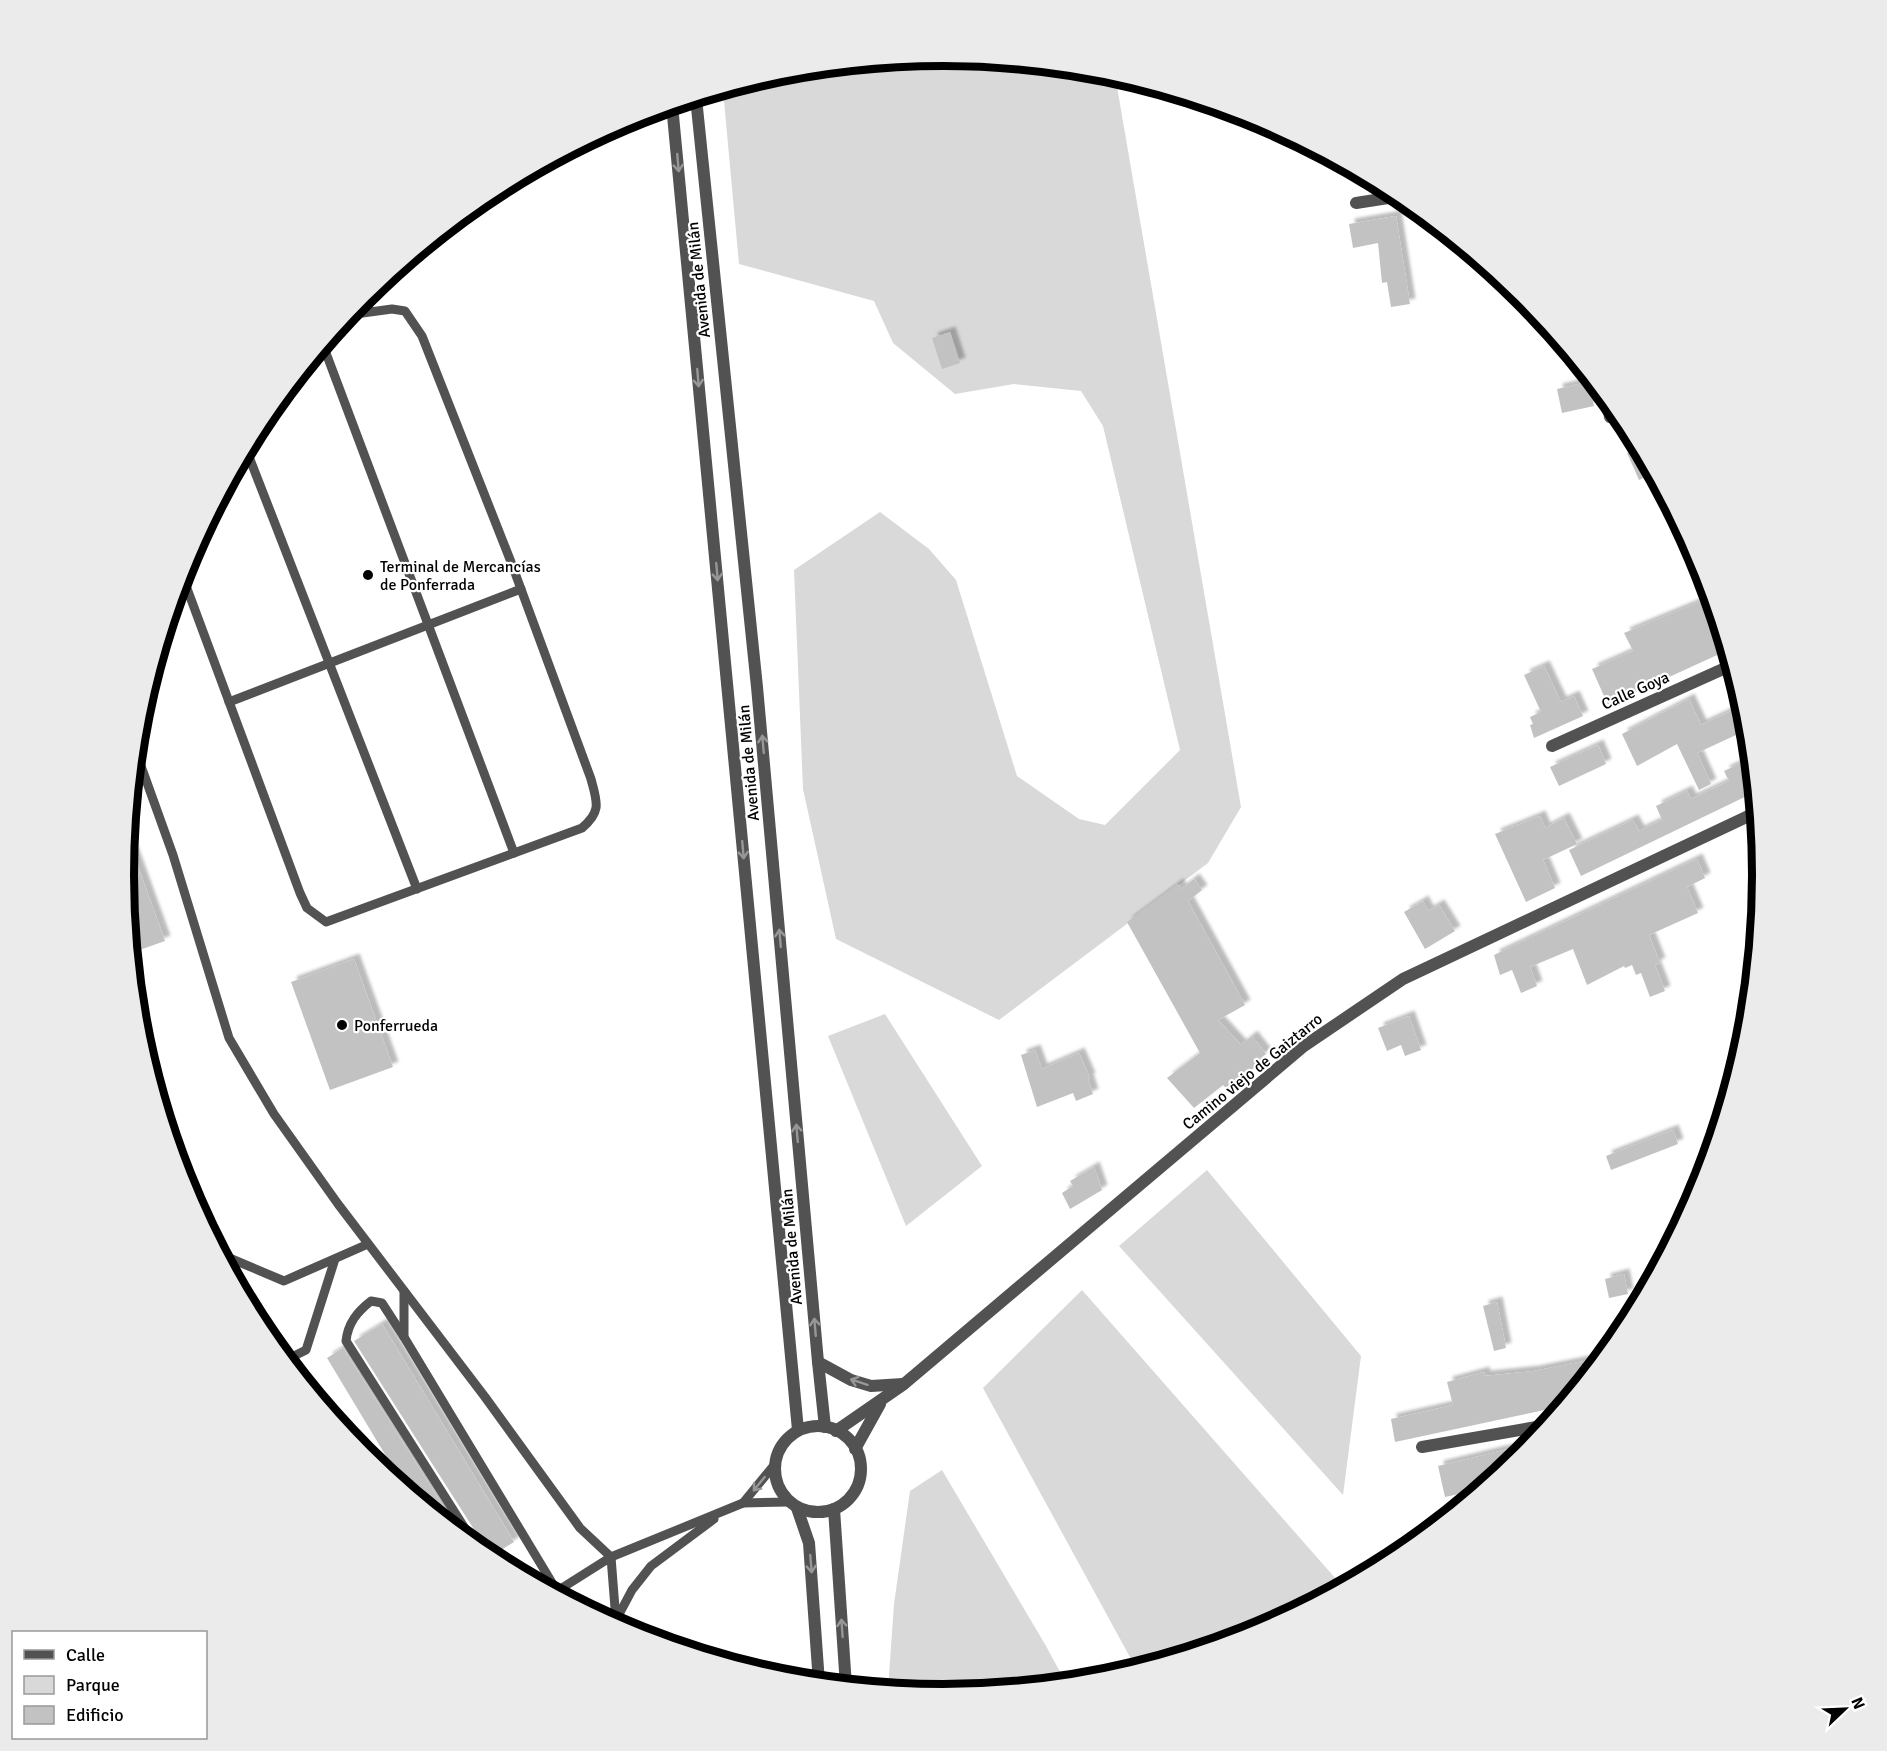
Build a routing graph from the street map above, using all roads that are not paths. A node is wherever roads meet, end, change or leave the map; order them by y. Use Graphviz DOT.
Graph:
graph roads {
  1 [pos="697,105"];
  2 [pos="673,113"];
  3 [pos="1387,198"];
  4 [pos="1356,203"];
  5 [pos="362,313"];
  6 [pos="326,353"];
  7 [pos="250,458"];
  8 [pos="187,589"];
  9 [pos="521,589"];
  10 [pos="428,625"];
  11 [pos="328,663"];
  12 [pos="1725,668"];
  13 [pos="229,702"];
  14 [pos="1552,746"];
  15 [pos="141,768"];
  16 [pos="1750,815"];
  17 [pos="514,853"];
  18 [pos="417,889"];
  19 [pos="368,1244"];
  20 [pos="230,1258"];
  21 [pos="335,1259"];
  22 [pos="404,1291"];
  23 [pos="404,1337"];
  24 [pos="293,1357"];
  25 [pos="818,1362"];
  26 [pos="904,1384"];
  27 [pos="882,1401"];
  28 [pos="1535,1427"];
  29 [pos="831,1429"];
  30 [pos="798,1430"];
  31 [pos="1422,1447"];
  32 [pos="855,1449"];
  33 [pos="775,1464"];
  34 [pos="743,1503"];
  35 [pos="793,1505"];
  36 [pos="731,1508"];
  37 [pos="834,1509"];
  38 [pos="465,1528"];
  39 [pos="611,1557"];
  40 [pos="551,1583"];
  41 [pos="561,1589"];
  42 [pos="615,1615"];
  43 [pos="619,1617"];
  44 [pos="818,1675"];
  45 [pos="846,1679"];
  25 -- 1 [label="street, Avenida de Milán, one-way"];
  2 -- 30 [label="street, Avenida de Milán, one-way"];
  3 -- 4 [label="street"];
  5 -- 9 [label="lane"];
  6 -- 10 [label="lane"];
  7 -- 11 [label="lane"];
  8 -- 13 [label="lane"];
  9 -- 10 [label="lane"];
  9 -- 17 [label="lane"];
  10 -- 11 [label="lane"];
  10 -- 17 [label="lane"];
  11 -- 13 [label="lane"];
  11 -- 18 [label="lane"];
  12 -- 14 [label="street, Calle Goya"];
  13 -- 18 [label="lane"];
  15 -- 19 [label="lane"];
  16 -- 26 [label="street, Camino viejo de Gaiztarro"];
  17 -- 18 [label="lane"];
  19 -- 21 [label="lane"];
  19 -- 22 [label="lane"];
  20 -- 21 [label="lane"];
  21 -- 24 [label="lane"];
  22 -- 23 [label="lane"];
  22 -- 39 [label="lane"];
  23 -- 38 [label="lane"];
  23 -- 40 [label="lane"];
  26 -- 25 [label="street, one-way"];
  25 -- 29 [label="street, Avenida de Milán"];
  26 -- 27 [label="street, Camino viejo de Gaiztarro"];
  27 -- 29 [label="street, Camino viejo de Gaiztarro"];
  27 -- 32 [label="street, Camino viejo de Gaiztarro"];
  28 -- 31 [label="street"];
  29 -- 30 [label="street"];
  29 -- 32 [label="street"];
  30 -- 33 [label="street"];
  32 -- 37 [label="street"];
  33 -- 34 [label="lane, one-way"];
  33 -- 35 [label="street"];
  34 -- 35 [label="lane"];
  34 -- 36 [label="lane"];
  35 -- 37 [label="street"];
  35 -- 44 [label="street, one-way"];
  36 -- 39 [label="lane"];
  36 -- 43 [label="lane"];
  45 -- 37 [label="street, one-way"];
  39 -- 41 [label="lane"];
  39 -- 42 [label="lane"];
}
